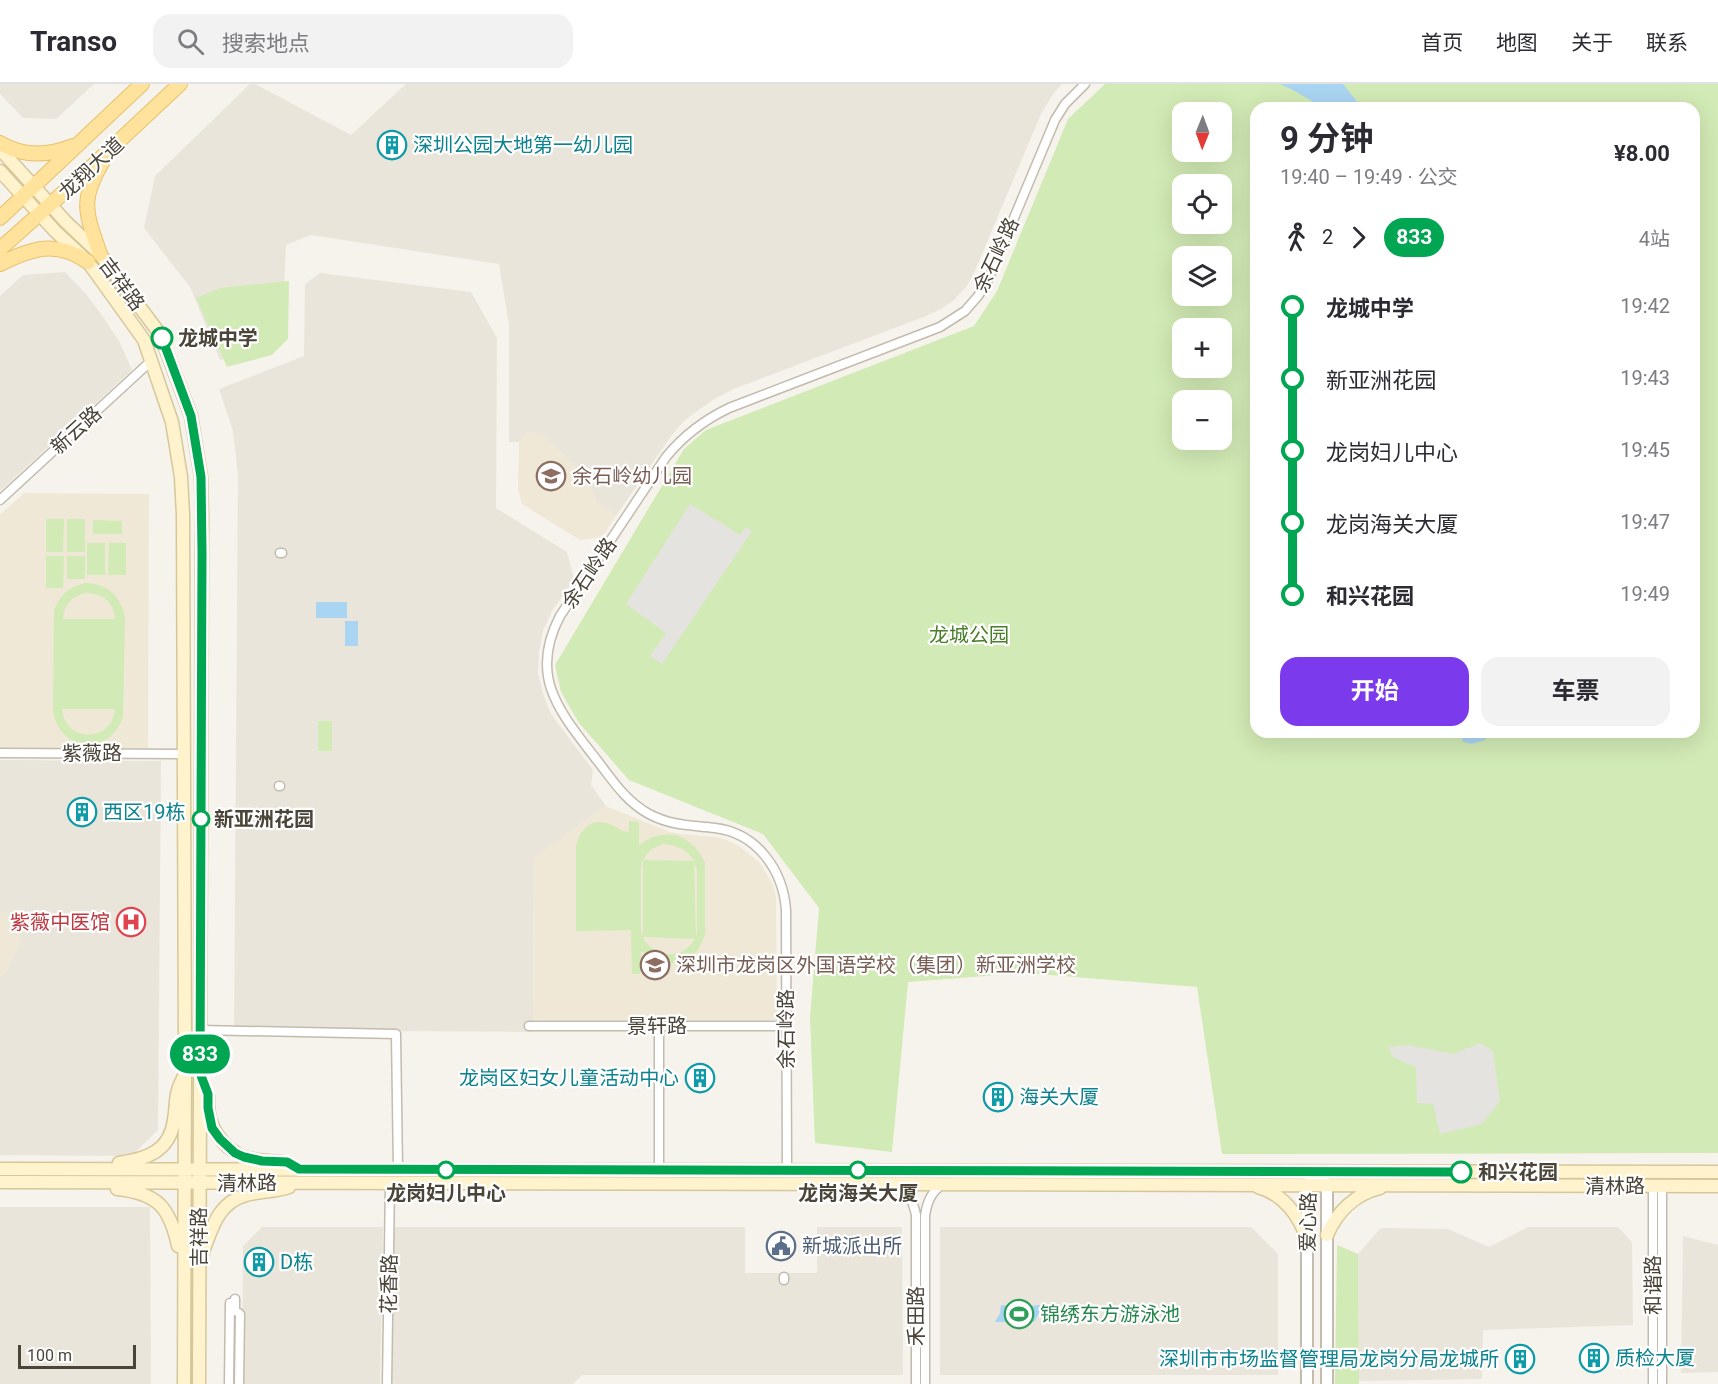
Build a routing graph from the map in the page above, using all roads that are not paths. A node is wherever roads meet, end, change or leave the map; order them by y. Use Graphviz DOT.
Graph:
graph roads {
  1 [pos="142,84"];
  2 [pos="180,84"];
  3 [pos="1085,84"];
  4 [pos="93,130"];
  5 [pos="0,143"];
  6 [pos="0,149"];
  7 [pos="111,149"];
  8 [pos="0,171"];
  9 [pos="34,186"];
  10 [pos="23,196"];
  11 [pos="51,205"];
  12 [pos="39,214"];
  13 [pos="0,218"];
  14 [pos="0,249"];
  15 [pos="94,258"];
  16 [pos="0,264"];
  17 [pos="151,361"];
  18 [pos="0,500"];
  19 [pos="0,753"];
  20 [pos="184,754"];
  21 [pos="529,1026"];
  22 [pos="659,1026"];
  23 [pos="786,1026"];
  24 [pos="200,1030"];
  25 [pos="200,1073"];
  26 [pos="185,1074"];
  27 [pos="0,1169"];
  28 [pos="183,1169"];
  29 [pos="200,1169"];
  30 [pos="299,1169"];
  31 [pos="347,1170"];
  32 [pos="398,1170"];
  33 [pos="659,1170"];
  34 [pos="787,1170"];
  35 [pos="1317,1171"];
  36 [pos="1718,1172"];
  37 [pos="89,1175"];
  38 [pos="0,1182"];
  39 [pos="184,1183"];
  40 [pos="200,1183"];
  41 [pos="298,1183"];
  42 [pos="324,1183"];
  43 [pos="390,1183"];
  44 [pos="896,1184"];
  45 [pos="944,1184"];
  46 [pos="1248,1185"];
  47 [pos="1307,1185"];
  48 [pos="1327,1185"];
  49 [pos="1391,1185"];
  50 [pos="1657,1186"];
  51 [pos="1718,1186"];
  52 [pos="1327,1235"];
  53 [pos="1307,1239"];
  54 [pos="184,1262"];
  55 [pos="199,1262"];
  56 [pos="184,1384"];
  57 [pos="199,1384"];
  58 [pos="229,1384"];
  59 [pos="239,1384"];
  60 [pos="387,1384"];
  61 [pos="916,1384"];
  62 [pos="924,1384"];
  63 [pos="1307,1384"];
  64 [pos="1327,1384"];
  65 [pos="1653,1384"];
  66 [pos="1662,1384"];
  1 -- 4 [label="main road, 龙翔大道"];
  2 -- 7 [label="main road, 龙翔大道"];
  3 -- 23 [label="street, 余石岭路"];
  4 -- 5 [label="main road"];
  4 -- 9 [label="main road, 龙翔大道"];
  6 -- 9 [label="main road, 吉祥路"];
  7 -- 11 [label="main road, 龙翔大道"];
  7 -- 15 [label="main road"];
  8 -- 10 [label="main road, 吉祥路"];
  9 -- 10 [label="main road, 龙翔大道"];
  9 -- 11 [label="main road, 吉祥路"];
  10 -- 12 [label="main road, 吉祥路"];
  10 -- 13 [label="main road, 龙翔大道"];
  11 -- 12 [label="main road, 龙翔大道"];
  11 -- 15 [label="main road, 吉祥路"];
  12 -- 14 [label="main road, 龙翔大道"];
  12 -- 15 [label="main road, 吉祥路"];
  15 -- 16 [label="main road"];
  15 -- 17 [label="main road, 吉祥路"];
  15 -- 24 [label="main road, 吉祥路"];
  17 -- 18 [label="street, 新云路"];
  17 -- 20 [label="main road, 吉祥路"];
  19 -- 20 [label="street, 紫薇路"];
  20 -- 26 [label="main road, 吉祥路"];
  21 -- 22 [label="street, 景轩路"];
  22 -- 23 [label="street, 景轩路"];
  22 -- 33 [label="street"];
  23 -- 34 [label="street, 余石岭路"];
  24 -- 25 [label="main road, 吉祥路"];
  24 -- 32 [label="street"];
  25 -- 29 [label="main road, 吉祥路"];
  25 -- 30 [label="main road"];
  26 -- 28 [label="main road, 吉祥路"];
  26 -- 37 [label="main road"];
  27 -- 37 [label="main road, 清林路"];
  28 -- 29 [label="main road, 清林路"];
  28 -- 37 [label="main road, 清林路"];
  28 -- 39 [label="main road, 吉祥路"];
  29 -- 30 [label="main road, 清林路"];
  29 -- 40 [label="main road, 吉祥路"];
  30 -- 31 [label="main road, 清林路"];
  31 -- 32 [label="main road, 清林路"];
  31 -- 42 [label="main road"];
  32 -- 33 [label="main road, 清林路"];
  33 -- 34 [label="main road, 清林路"];
  34 -- 35 [label="main road, 清林路"];
  35 -- 36 [label="main road, 清林路"];
  35 -- 47 [label="street, 爱心路"];
  35 -- 48 [label="street, 爱心路"];
  37 -- 38 [label="main road, 清林路"];
  37 -- 39 [label="main road, 清林路"];
  37 -- 54 [label="main road"];
  39 -- 40 [label="main road, 清林路"];
  39 -- 54 [label="main road, 吉祥路"];
  40 -- 41 [label="main road, 清林路"];
  40 -- 55 [label="main road, 吉祥路"];
  41 -- 42 [label="main road, 清林路"];
  41 -- 55 [label="main road"];
  42 -- 43 [label="main road, 清林路"];
  43 -- 44 [label="main road, 清林路"];
  43 -- 60 [label="street, 花香路"];
  44 -- 45 [label="main road, 清林路"];
  44 -- 61 [label="street, 禾田路"];
  45 -- 46 [label="main road, 清林路"];
  45 -- 62 [label="street, 禾田路"];
  46 -- 47 [label="main road, 清林路"];
  46 -- 53 [label="main road"];
  47 -- 48 [label="main road, 清林路"];
  47 -- 53 [label="street, 爱心路"];
  48 -- 49 [label="main road, 清林路"];
  48 -- 52 [label="street, 爱心路"];
  49 -- 50 [label="main road, 清林路"];
  49 -- 52 [label="main road"];
  50 -- 51 [label="main road, 清林路"];
  50 -- 65 [label="street, 和谐路"];
  50 -- 66 [label="street, 和谐路"];
  52 -- 64 [label="street, 爱心路"];
  53 -- 63 [label="street, 爱心路"];
  54 -- 56 [label="main road, 吉祥路"];
  55 -- 57 [label="main road, 吉祥路"];
  58 -- 59 [label="street"];
}
